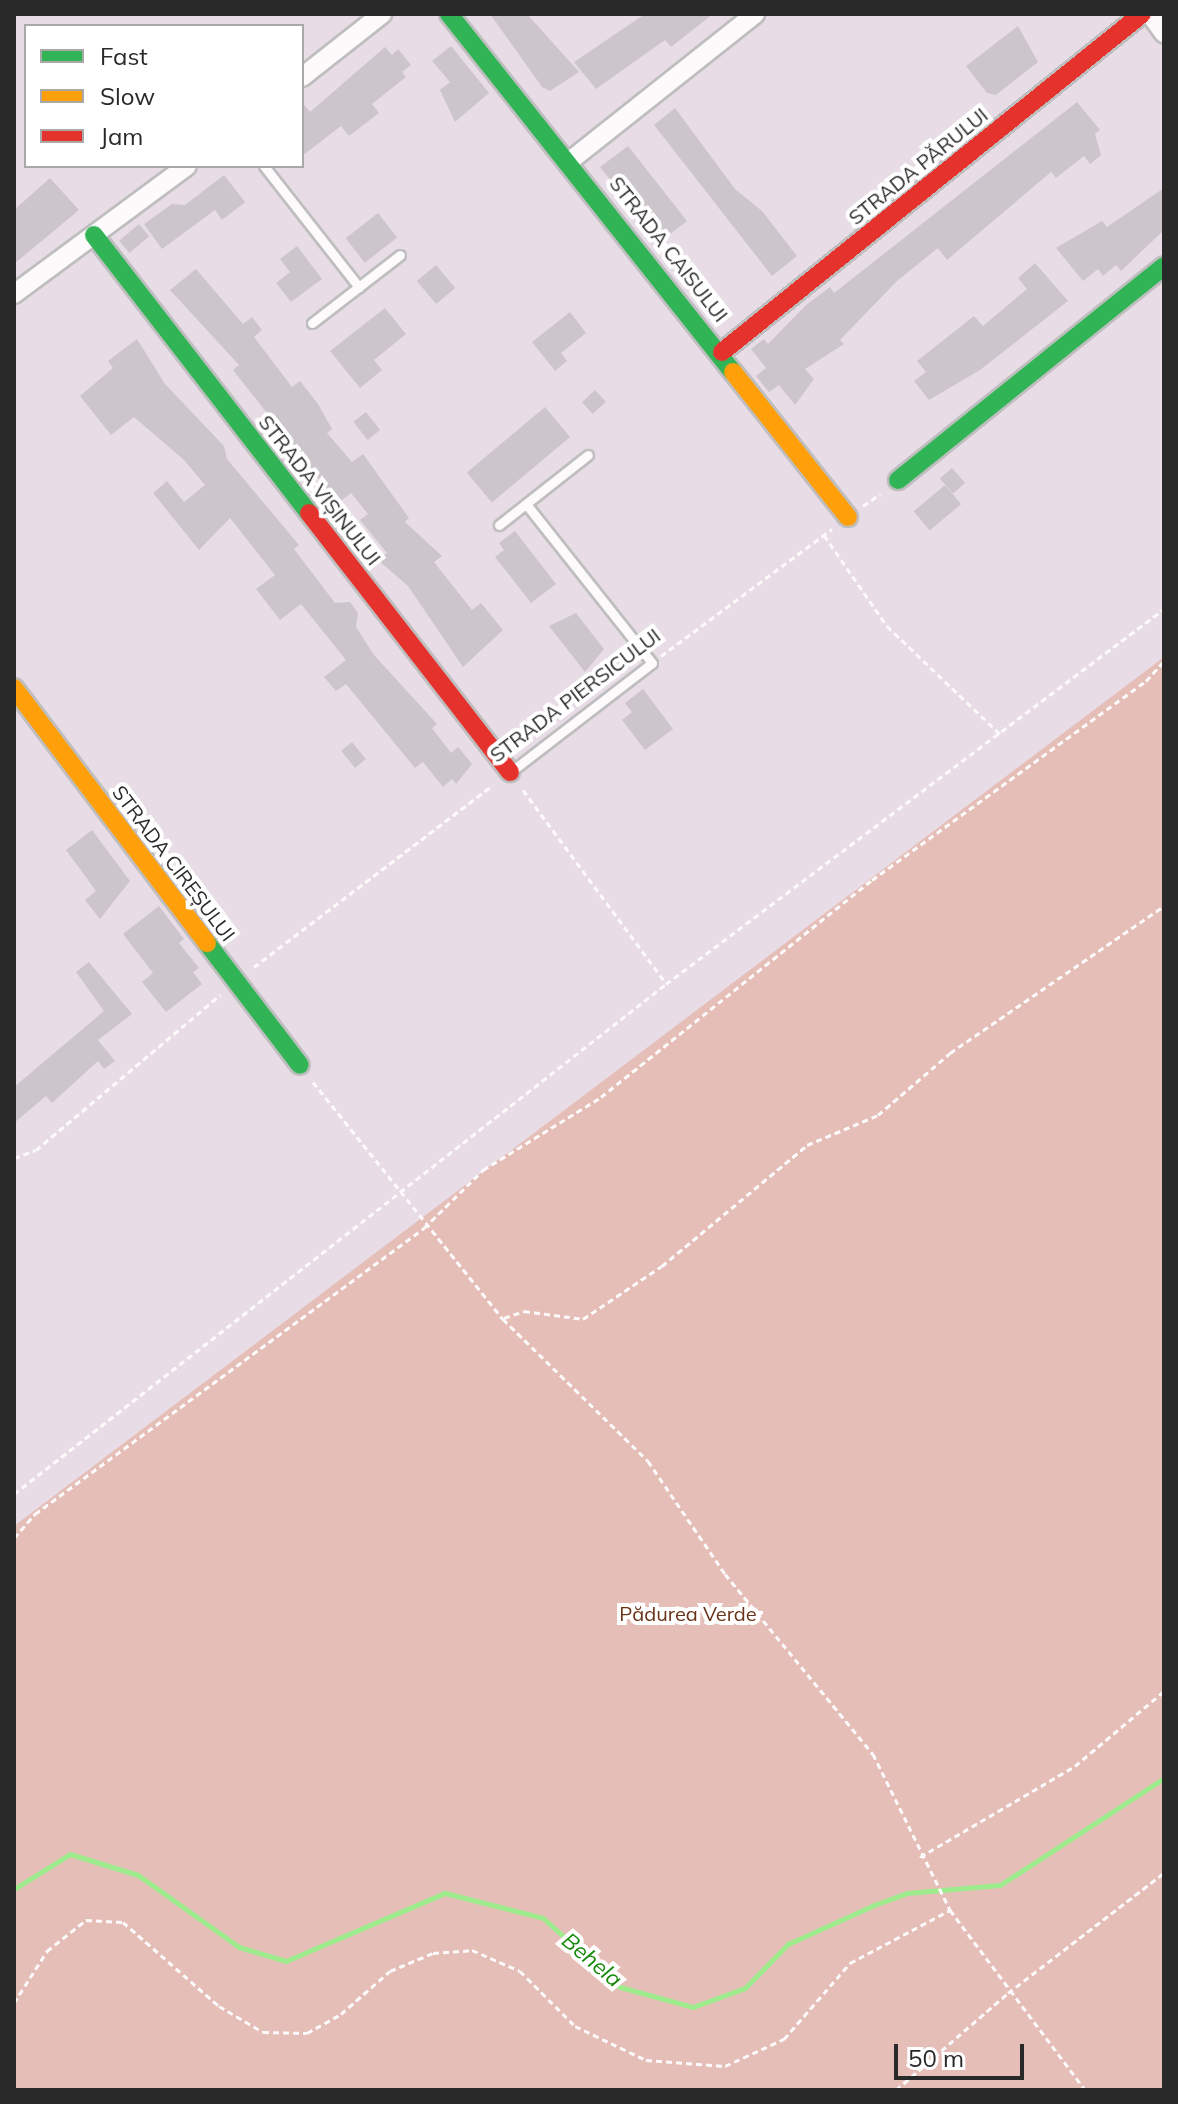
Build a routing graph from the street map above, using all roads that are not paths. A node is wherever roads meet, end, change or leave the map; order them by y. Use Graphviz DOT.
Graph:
graph roads {
  1 [pos="382,14"];
  2 [pos="449,14"];
  3 [pos="755,14"];
  4 [pos="1142,14"];
  5 [pos="1150,14"];
  6 [pos="1164,33"];
  7 [pos="304,75"];
  8 [pos="571,160"];
  9 [pos="184,168"];
  10 [pos="266,168"];
  11 [pos="94,235"];
  12 [pos="400,255"];
  13 [pos="1164,266"];
  14 [pos="359,287"];
  15 [pos="14,294"];
  16 [pos="312,323"];
  17 [pos="722,352"];
  18 [pos="588,455"];
  19 [pos="898,480"];
  20 [pos="526,504"];
  21 [pos="848,517"];
  22 [pos="499,525"];
  23 [pos="14,688"];
  24 [pos="510,772"];
  25 [pos="300,1065"];
  1 -- 7 [label="street"];
  2 -- 8 [label="street, STRADA CAISULUI"];
  3 -- 8 [label="street"];
  4 -- 17 [label="street, STRADA PĂRULUI"];
  5 -- 6 [label="street"];
  8 -- 17 [label="street, STRADA CAISULUI"];
  9 -- 11 [label="street"];
  10 -- 14 [label="lane"];
  11 -- 15 [label="street"];
  11 -- 24 [label="street, STRADA VIȘINULUI"];
  12 -- 14 [label="lane"];
  13 -- 19 [label="street"];
  14 -- 16 [label="lane"];
  17 -- 21 [label="street, STRADA CAISULUI"];
  18 -- 20 [label="lane"];
  20 -- 22 [label="lane"];
  20 -- 24 [label="lane, STRADA PIERSICULUI"];
  23 -- 25 [label="street, STRADA CIREȘULUI"];
}
